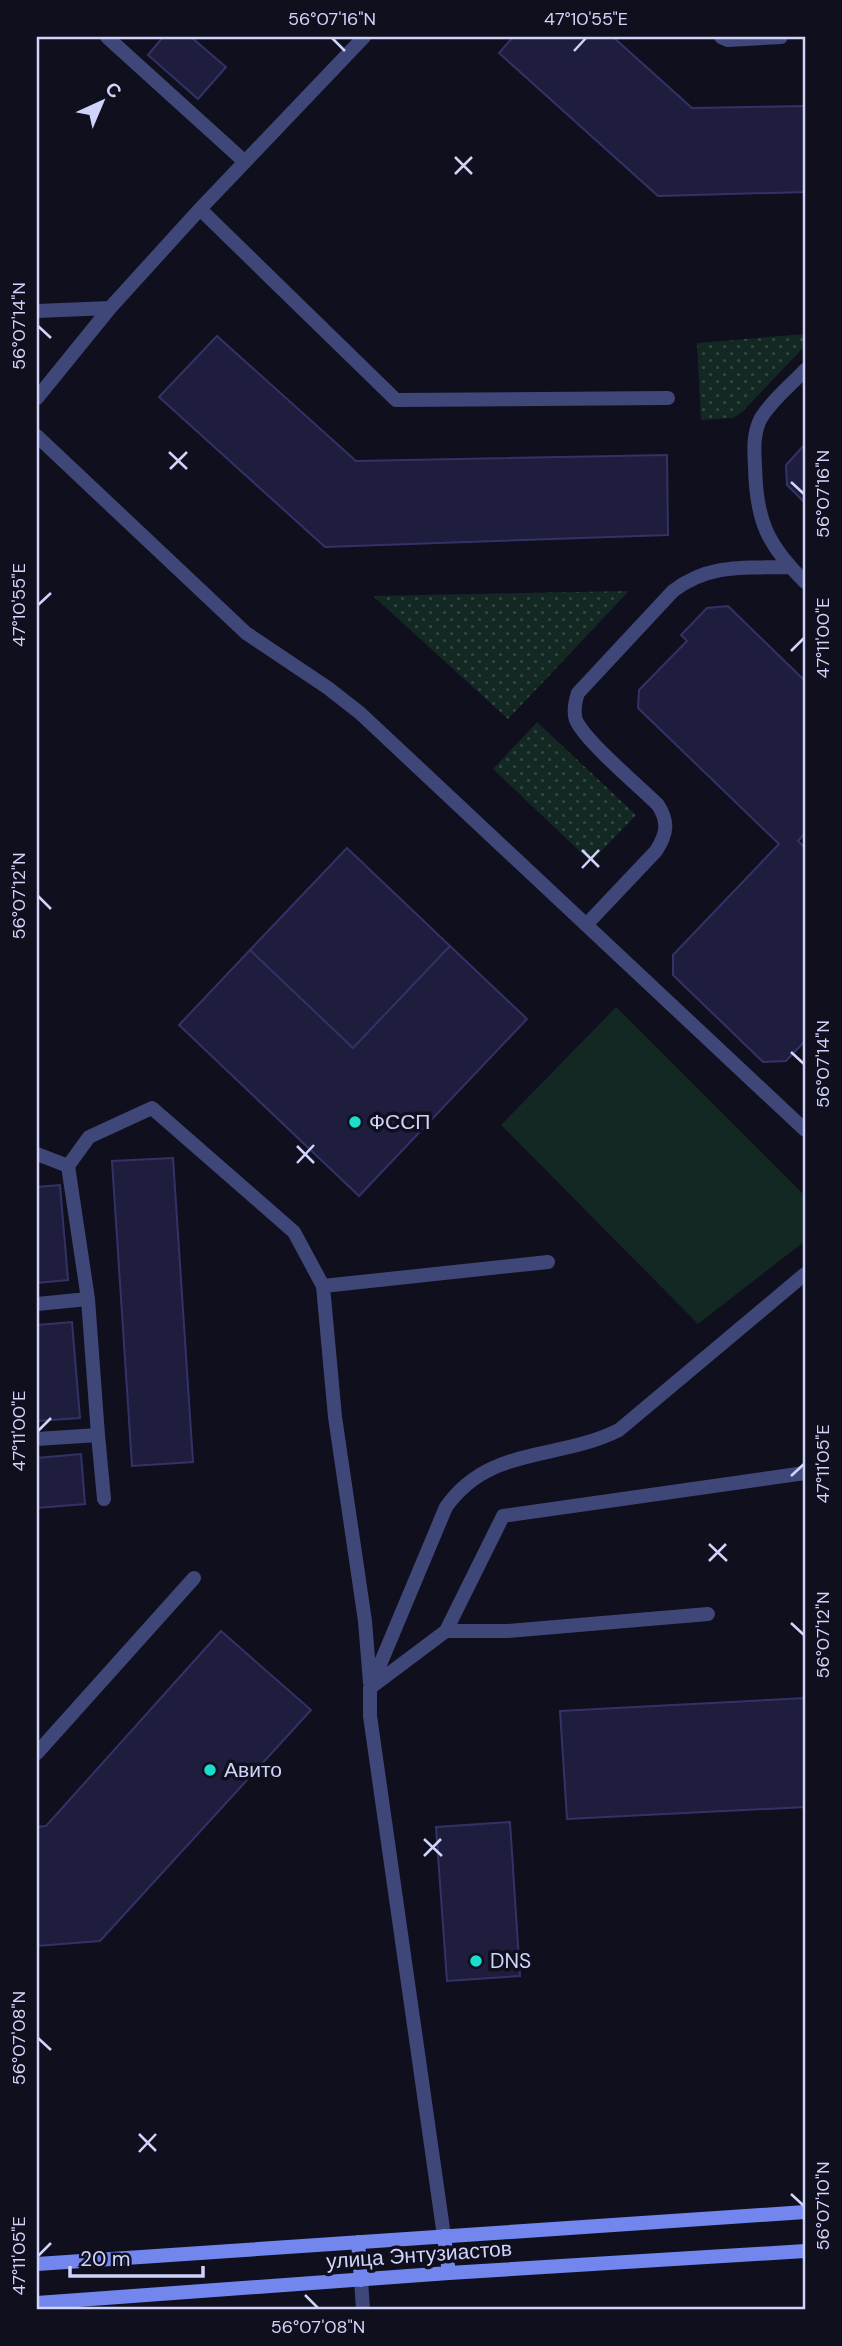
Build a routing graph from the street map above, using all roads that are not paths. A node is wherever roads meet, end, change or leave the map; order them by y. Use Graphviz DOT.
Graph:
graph roads {
  1 [pos="107,37"];
  2 [pos="364,37"];
  3 [pos="721,37"];
  4 [pos="781,37"];
  5 [pos="245,162"];
  6 [pos="200,209"];
  7 [pos="110,308"];
  8 [pos="37,311"];
  9 [pos="805,370"];
  10 [pos="37,398"];
  11 [pos="668,398"];
  12 [pos="37,436"];
  13 [pos="790,567"];
  14 [pos="805,582"];
  15 [pos="586,925"];
  16 [pos="805,1130"];
  17 [pos="37,1154"];
  18 [pos="68,1166"];
  19 [pos="548,1262"];
  20 [pos="805,1274"];
  21 [pos="323,1286"];
  22 [pos="88,1299"];
  23 [pos="37,1304"];
  24 [pos="98,1435"];
  25 [pos="37,1439"];
  26 [pos="805,1473"];
  27 [pos="104,1499"];
  28 [pos="194,1578"];
  29 [pos="708,1614"];
  30 [pos="446,1631"];
  31 [pos="370,1688"];
  32 [pos="37,1753"];
  33 [pos="805,2211"];
  34 [pos="444,2236"];
  35 [pos="358,2242"];
  36 [pos="805,2250"];
  37 [pos="37,2264"];
  38 [pos="449,2273"];
  39 [pos="361,2280"];
  40 [pos="37,2303"];
  41 [pos="363,2309"];
  1 -- 5 [label="lane"];
  2 -- 5 [label="lane"];
  3 -- 4 [label="lane"];
  5 -- 6 [label="lane"];
  6 -- 7 [label="lane"];
  6 -- 11 [label="lane"];
  7 -- 8 [label="lane"];
  7 -- 10 [label="lane"];
  9 -- 13 [label="lane"];
  12 -- 15 [label="lane"];
  13 -- 14 [label="lane"];
  13 -- 15 [label="lane"];
  15 -- 16 [label="lane"];
  17 -- 18 [label="lane"];
  18 -- 21 [label="lane"];
  18 -- 22 [label="lane"];
  19 -- 21 [label="lane"];
  20 -- 31 [label="lane"];
  21 -- 31 [label="lane"];
  22 -- 23 [label="lane"];
  22 -- 24 [label="lane"];
  24 -- 25 [label="lane"];
  24 -- 27 [label="lane"];
  26 -- 30 [label="lane"];
  28 -- 32 [label="lane"];
  29 -- 30 [label="lane"];
  30 -- 31 [label="lane"];
  31 -- 34 [label="lane"];
  33 -- 34 [label="main road, улица Энтузиастов"];
  34 -- 35 [label="main road, улица Энтузиастов"];
  34 -- 38 [label="main road"];
  35 -- 37 [label="main road, улица Энтузиастов"];
  35 -- 39 [label="main road"];
  36 -- 38 [label="main road, улица Энтузиастов"];
  38 -- 39 [label="main road, улица Энтузиастов"];
  39 -- 40 [label="main road, улица Энтузиастов"];
  39 -- 41 [label="lane"];
}
